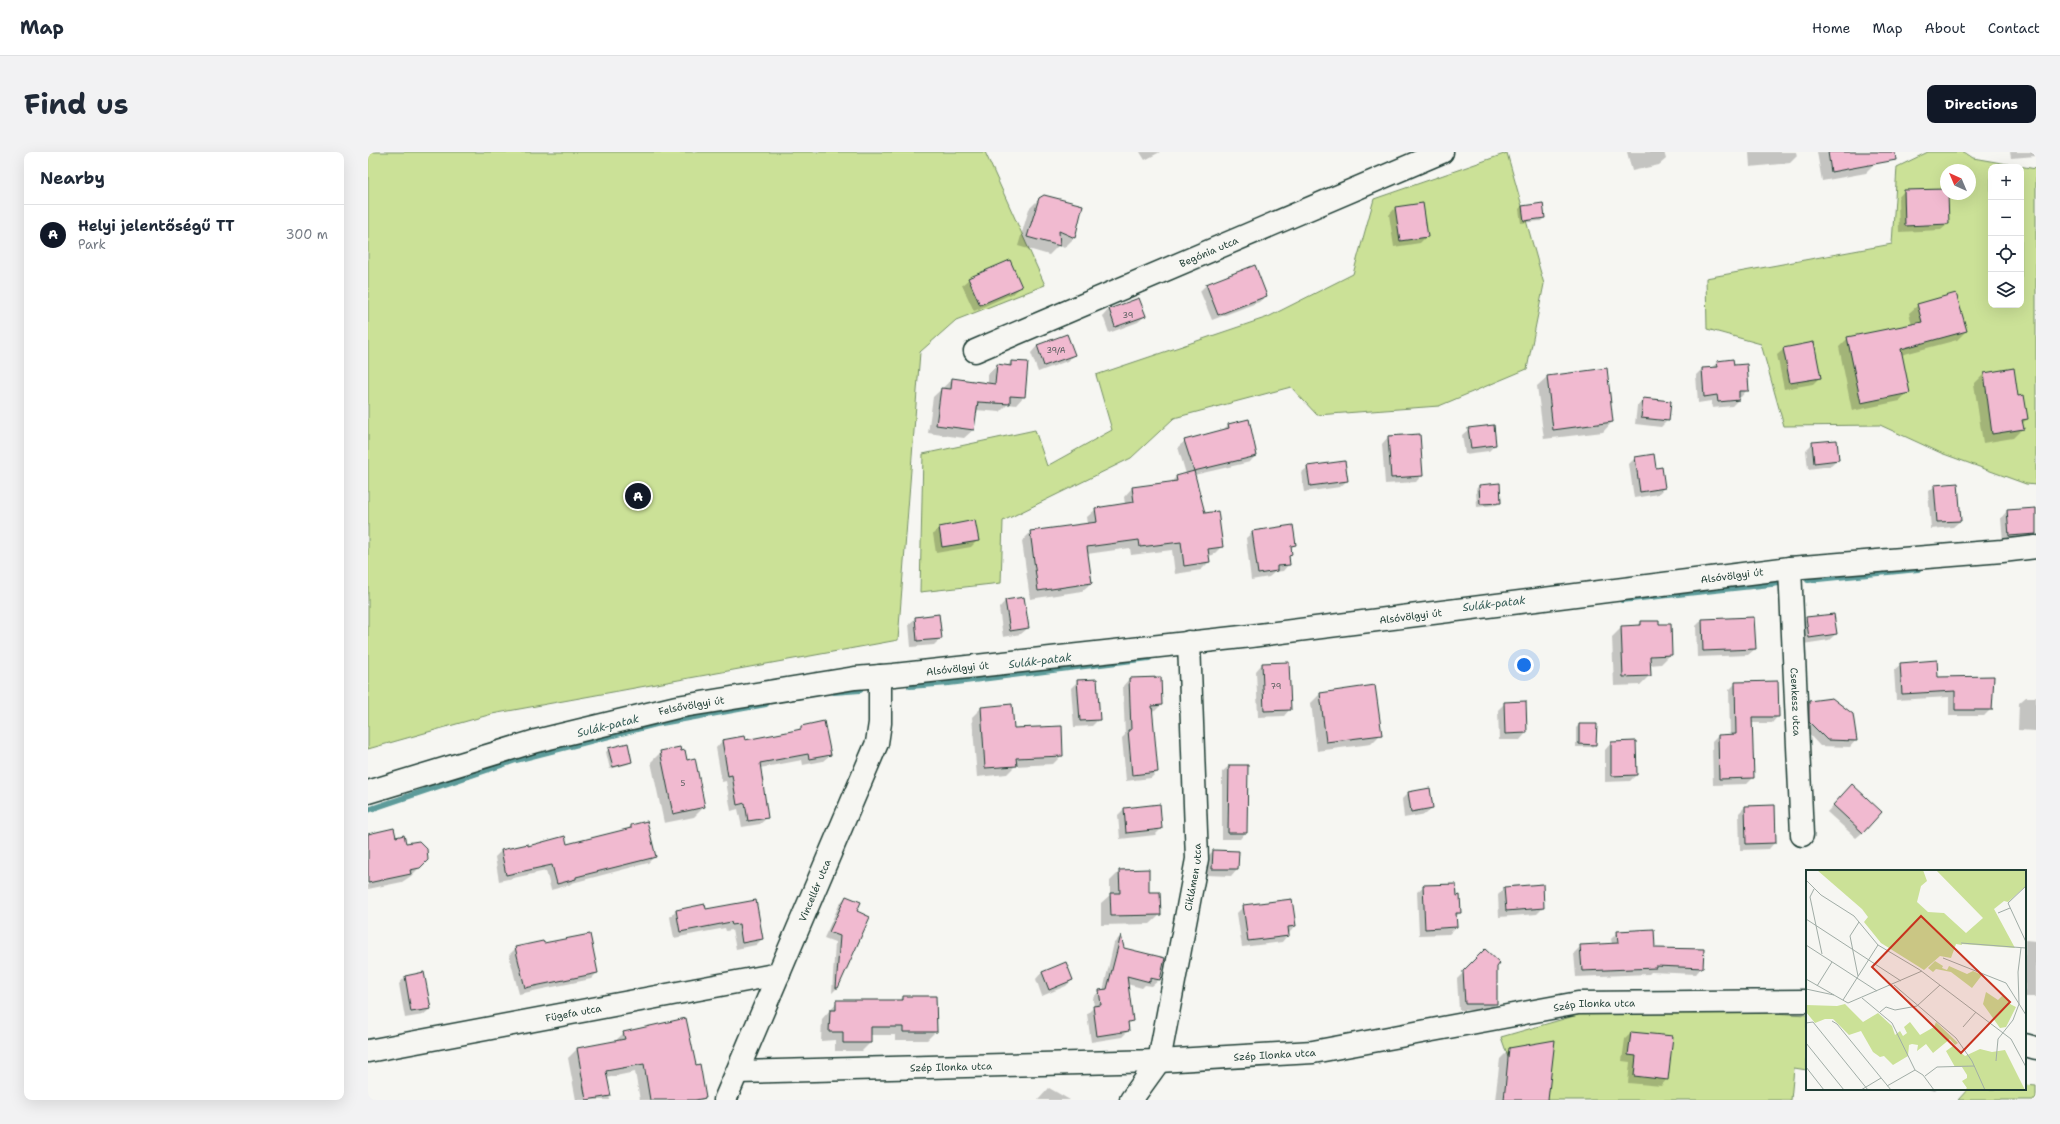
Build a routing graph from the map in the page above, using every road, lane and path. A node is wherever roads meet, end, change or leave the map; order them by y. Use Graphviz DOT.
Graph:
graph roads {
  1 [pos="1442,152"];
  2 [pos="975,351"];
  3 [pos="2036,547"];
  4 [pos="1790,568"];
  5 [pos="1189,642"];
  6 [pos="880,676"];
  7 [pos="368,792"];
  8 [pos="1802,835"];
  9 [pos="779,974"];
  10 [pos="1806,1001"];
  11 [pos="2026,1045"];
  12 [pos="2036,1048"];
  13 [pos="368,1051"];
  14 [pos="1159,1061"];
  15 [pos="737,1072"];
  16 [pos="725,1100"];
  17 [pos="1131,1100"];
  1 -- 2 [label="street, Begónia utca"];
  3 -- 4 [label="street, Alsóvölgyi út"];
  4 -- 5 [label="street, Alsóvölgyi út"];
  4 -- 8 [label="street, Csenkesz utca"];
  5 -- 6 [label="street, Alsóvölgyi út"];
  5 -- 14 [label="street, Ciklámen utca"];
  6 -- 7 [label="street, Felsővölgyi út"];
  6 -- 9 [label="street, Vincellér utca"];
  9 -- 13 [label="street, Fügefa utca"];
  9 -- 15 [label="street, Vincellér utca"];
  10 -- 14 [label="street, Szép Ilonka utca"];
  11 -- 12 [label="street"];
  14 -- 15 [label="street, Szép Ilonka utca"];
  14 -- 17 [label="street, Ciklámen utca"];
  15 -- 16 [label="street, Vincellér utca"];
}
